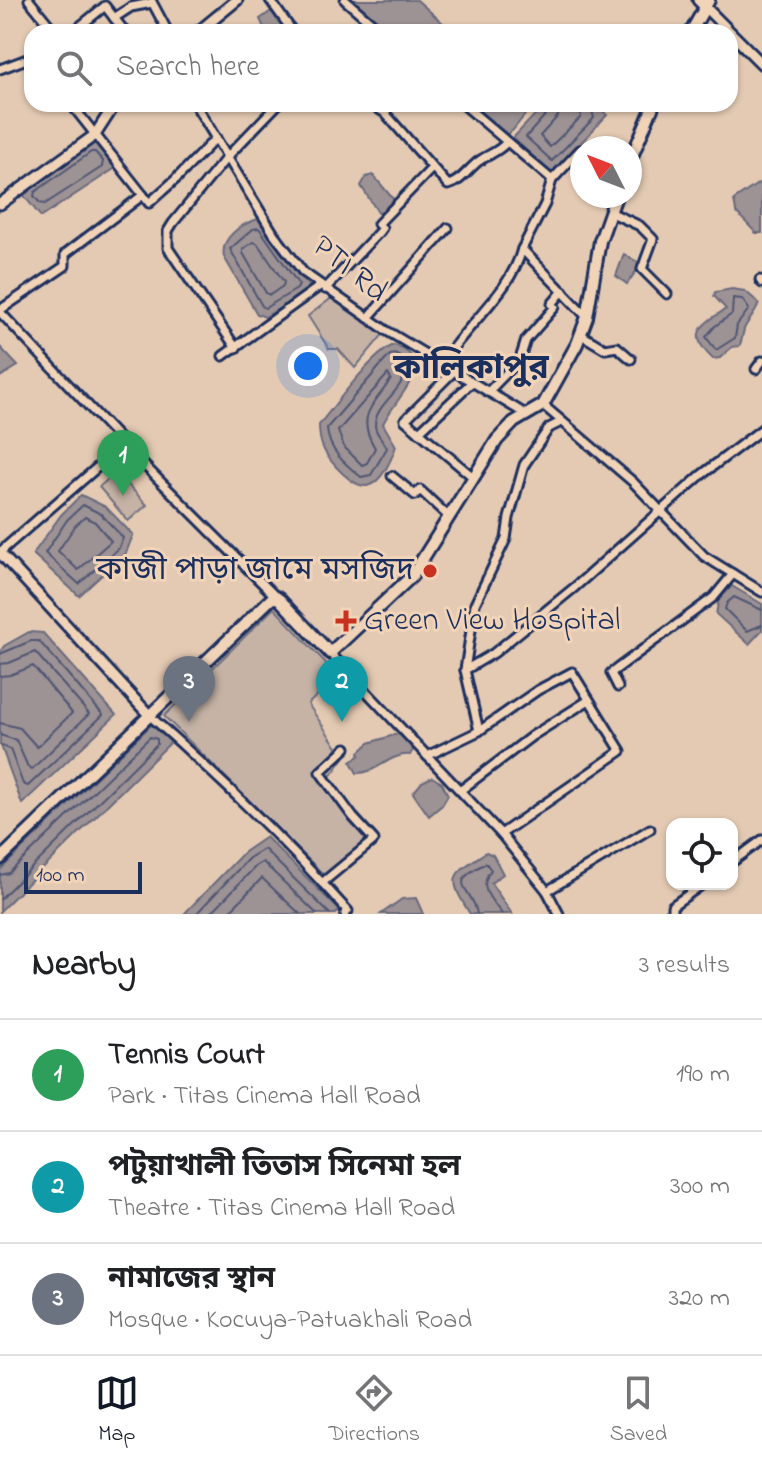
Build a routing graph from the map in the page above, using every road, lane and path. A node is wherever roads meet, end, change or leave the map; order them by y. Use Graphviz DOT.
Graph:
graph roads {
  1 [pos="29,0"];
  2 [pos="237,0"];
  3 [pos="270,0"];
  4 [pos="345,0"];
  5 [pos="151,2"];
  6 [pos="704,2"];
  7 [pos="129,4"];
  8 [pos="114,18"];
  9 [pos="48,24"];
  10 [pos="83,24"];
  11 [pos="119,24"];
  12 [pos="163,24"];
  13 [pos="208,24"];
  14 [pos="287,24"];
  15 [pos="370,24"];
  16 [pos="694,24"];
  17 [pos="725,24"];
  18 [pos="738,38"];
  19 [pos="24,60"];
  20 [pos="762,64"];
  21 [pos="0,69"];
  22 [pos="77,112"];
  23 [pos="110,112"];
  24 [pos="202,112"];
  25 [pos="270,112"];
  26 [pos="383,112"];
  27 [pos="472,112"];
  28 [pos="651,112"];
  29 [pos="95,135"];
  30 [pos="641,136"];
  31 [pos="216,138"];
  32 [pos="506,143"];
  33 [pos="227,157"];
  34 [pos="570,161"];
  35 [pos="432,168"];
  36 [pos="552,180"];
  37 [pos="143,195"];
  38 [pos="0,204"];
  39 [pos="612,208"];
  40 [pos="610,212"];
  41 [pos="448,228"];
  42 [pos="522,249"];
  43 [pos="323,287"];
  44 [pos="563,291"];
  45 [pos="667,294"];
  46 [pos="0,311"];
  47 [pos="587,317"];
  48 [pos="368,318"];
  49 [pos="580,334"];
  50 [pos="236,348"];
  51 [pos="223,356"];
  52 [pos="631,359"];
  53 [pos="762,361"];
  54 [pos="442,364"];
  55 [pos="756,369"];
  56 [pos="454,371"];
  57 [pos="472,382"];
  58 [pos="488,392"];
  59 [pos="543,405"];
  60 [pos="529,416"];
  61 [pos="561,422"];
  62 [pos="762,429"];
  63 [pos="419,432"];
  64 [pos="108,458"];
  65 [pos="392,476"];
  66 [pos="473,477"];
  67 [pos="661,511"];
  68 [pos="448,516"];
  69 [pos="0,553"];
  70 [pos="733,574"];
  71 [pos="762,592"];
  72 [pos="276,597"];
  73 [pos="330,653"];
  74 [pos="465,670"];
  75 [pos="618,687"];
  76 [pos="589,700"];
  77 [pos="150,716"];
  78 [pos="479,731"];
  79 [pos="346,748"];
  80 [pos="427,756"];
  81 [pos="461,790"];
  82 [pos="650,829"];
  83 [pos="501,834"];
  84 [pos="762,840"];
  85 [pos="738,858"];
  86 [pos="0,859"];
  87 [pos="322,883"];
  88 [pos="695,890"];
  89 [pos="547,891"];
  90 [pos="348,913"];
  91 [pos="559,914"];
  92 [pos="672,914"];
  1 -- 9 [label="street"];
  2 -- 13 [label="street"];
  3 -- 14 [label="street"];
  4 -- 15 [label="street"];
  5 -- 7 [label="street"];
  5 -- 12 [label="street"];
  6 -- 16 [label="main road"];
  6 -- 17 [label="street"];
  7 -- 8 [label="street"];
  8 -- 10 [label="street"];
  8 -- 11 [label="street"];
  18 -- 20 [label="street"];
  19 -- 21 [label="street"];
  22 -- 29 [label="street"];
  23 -- 29 [label="street"];
  24 -- 31 [label="street, PTI Rd"];
  25 -- 33 [label="street"];
  26 -- 35 [label="street"];
  27 -- 32 [label="street"];
  28 -- 30 [label="main road"];
  29 -- 37 [label="street"];
  29 -- 38 [label="street"];
  31 -- 33 [label="street, PTI Rd"];
  31 -- 37 [label="street"];
  32 -- 35 [label="street"];
  32 -- 36 [label="street"];
  33 -- 43 [label="street, PTI Rd"];
  33 -- 50 [label="street"];
  34 -- 36 [label="street"];
  35 -- 43 [label="street"];
  36 -- 42 [label="street"];
  37 -- 46 [label="street"];
  39 -- 40 [label="main road"];
  40 -- 45 [label="street"];
  40 -- 47 [label="main road"];
  41 -- 48 [label="street"];
  42 -- 44 [label="street"];
  42 -- 54 [label="street"];
  43 -- 48 [label="street, PTI Rd"];
  43 -- 50 [label="street"];
  44 -- 47 [label="street"];
  44 -- 58 [label="street"];
  46 -- 72 [label="street"];
  47 -- 49 [label="main road"];
  48 -- 54 [label="street, PTI Rd"];
  49 -- 52 [label="street"];
  49 -- 59 [label="main road"];
  50 -- 51 [label="street"];
  53 -- 55 [label="street"];
  54 -- 56 [label="street, PTI Rd"];
  56 -- 57 [label="street, PTI Rd"];
  56 -- 63 [label="street"];
  57 -- 58 [label="street, PTI Rd"];
  57 -- 63 [label="street"];
  58 -- 60 [label="street, PTI Rd"];
  59 -- 60 [label="main road"];
  59 -- 61 [label="street"];
  60 -- 66 [label="main road"];
  61 -- 67 [label="street"];
  61 -- 74 [label="street"];
  62 -- 67 [label="street"];
  63 -- 66 [label="street"];
  64 -- 69 [label="street"];
  65 -- 68 [label="street"];
  66 -- 68 [label="main road"];
  67 -- 70 [label="street"];
  67 -- 74 [label="street"];
  68 -- 73 [label="main road"];
  69 -- 77 [label="street"];
  70 -- 71 [label="street"];
  70 -- 75 [label="street"];
  72 -- 73 [label="main road"];
  72 -- 77 [label="main road"];
  73 -- 80 [label="street"];
  74 -- 78 [label="street"];
  76 -- 78 [label="street"];
  76 -- 81 [label="street"];
  76 -- 83 [label="street"];
  77 -- 86 [label="main road"];
  77 -- 87 [label="street"];
  78 -- 80 [label="street"];
  79 -- 87 [label="street"];
  80 -- 81 [label="street"];
  81 -- 83 [label="street"];
  82 -- 89 [label="street"];
  83 -- 89 [label="street"];
  84 -- 85 [label="street"];
  87 -- 90 [label="street"];
  88 -- 92 [label="street"];
  89 -- 91 [label="street"];
}
